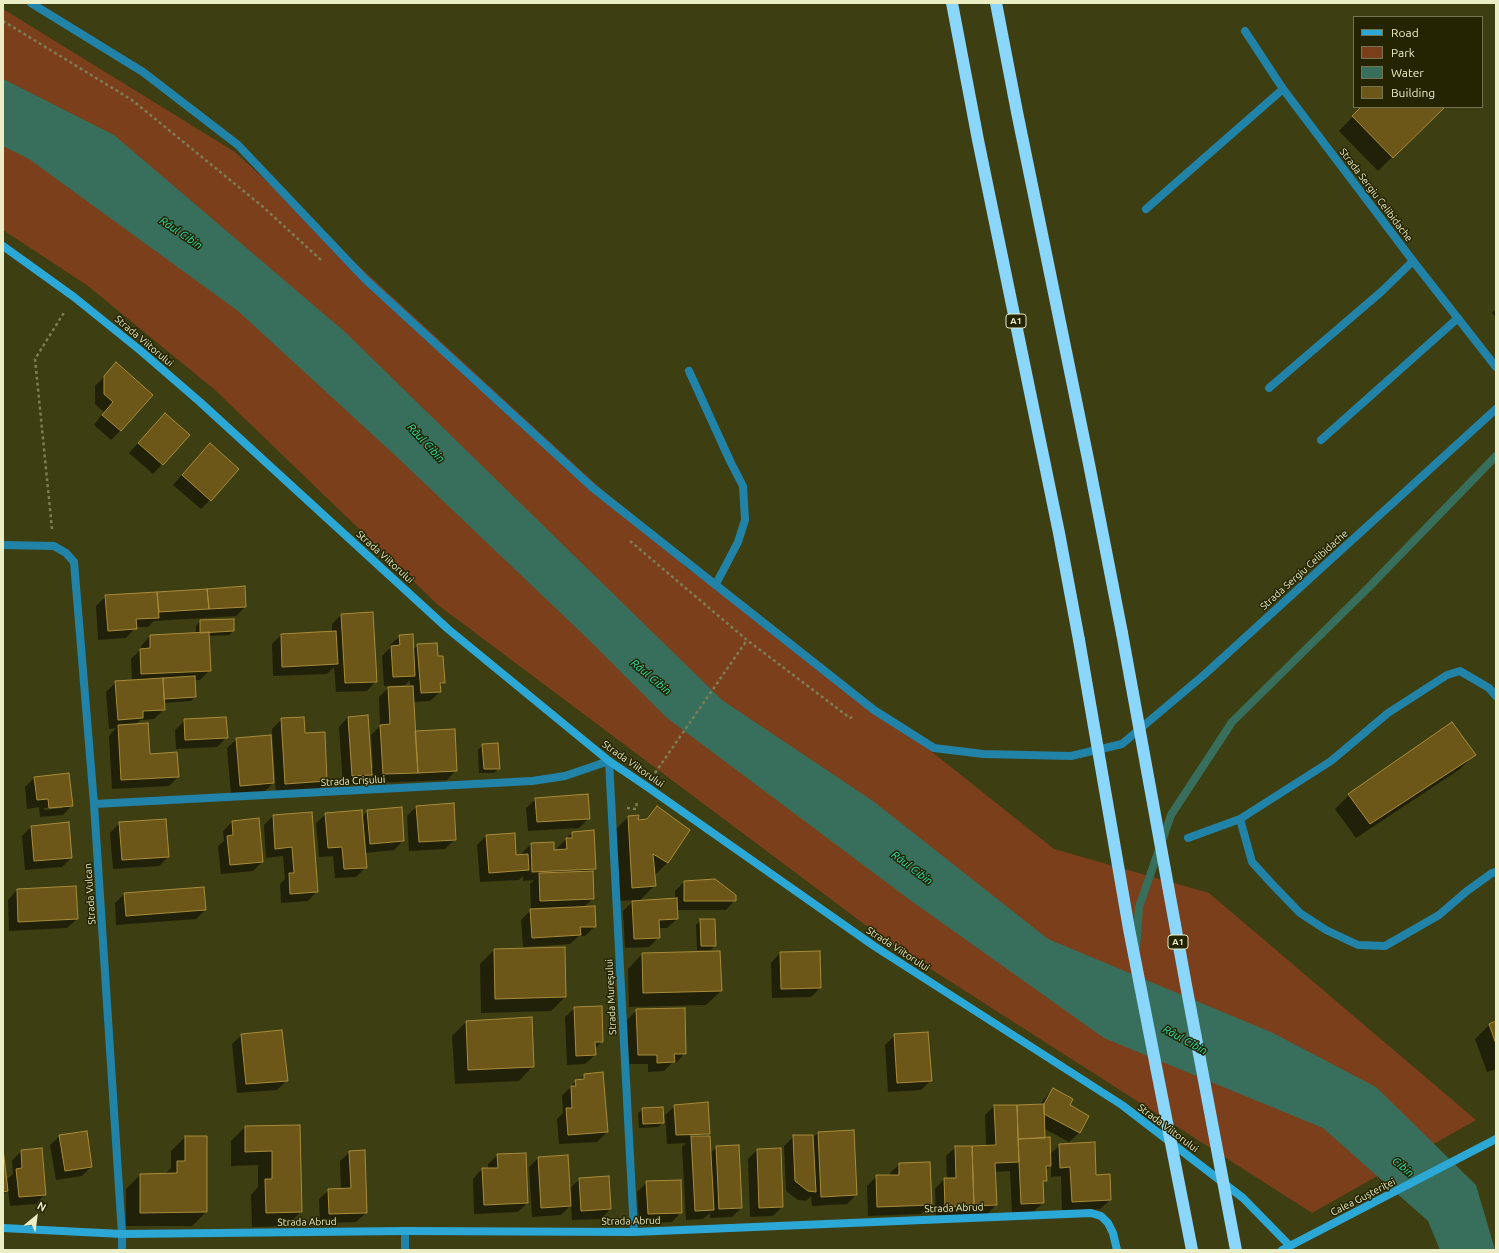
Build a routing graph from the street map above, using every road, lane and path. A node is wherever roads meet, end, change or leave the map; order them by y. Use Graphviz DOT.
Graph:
graph roads {
  1 [pos="31,3"];
  2 [pos="952,3"];
  3 [pos="996,3"];
  4 [pos="1244,31"];
  5 [pos="1283,89"];
  6 [pos="1146,209"];
  7 [pos="3,246"];
  8 [pos="1413,262"];
  9 [pos="74,297"];
  10 [pos="1458,318"];
  11 [pos="1496,367"];
  12 [pos="689,371"];
  13 [pos="1269,388"];
  14 [pos="1496,409"];
  15 [pos="1321,440"];
  16 [pos="3,545"];
  17 [pos="54,546"];
  18 [pos="716,584"];
  19 [pos="747,640"];
  20 [pos="1496,696"];
  21 [pos="609,761"];
  22 [pos="660,766"];
  23 [pos="94,804"];
  24 [pos="1240,819"];
  25 [pos="1188,838"];
  26 [pos="1496,872"];
  27 [pos="1496,1139"];
  28 [pos="3,1228"];
  29 [pos="405,1231"];
  30 [pos="634,1232"];
  31 [pos="122,1234"];
  32 [pos="1290,1246"];
  33 [pos="122,1250"];
  34 [pos="405,1250"];
  35 [pos="1117,1250"];
  36 [pos="1192,1250"];
  37 [pos="1236,1250"];
  38 [pos="1282,1250"];
  1 -- 18 [label="street"];
  2 -- 36 [label="highway, A1, bridge"];
  3 -- 37 [label="highway, A1, bridge"];
  4 -- 5 [label="street, Strada Sergiu Celibidache"];
  5 -- 6 [label="street"];
  5 -- 8 [label="street, Strada Sergiu Celibidache"];
  7 -- 9 [label="street, Strada Viitorului"];
  8 -- 10 [label="street, Strada Sergiu Celibidache"];
  8 -- 13 [label="street"];
  9 -- 17 [label="path"];
  9 -- 21 [label="street, Strada Viitorului"];
  10 -- 11 [label="street, Strada Sergiu Celibidache"];
  10 -- 15 [label="street"];
  12 -- 18 [label="street"];
  14 -- 18 [label="street, Strada Sergiu Celibidache"];
  16 -- 17 [label="street"];
  17 -- 23 [label="street, Strada Vulcan"];
  19 -- 22 [label="path"];
  20 -- 24 [label="street"];
  21 -- 23 [label="street, Strada Crișului"];
  21 -- 30 [label="street, Strada Mureșului"];
  21 -- 32 [label="street, Strada Viitorului"];
  23 -- 31 [label="street, Strada Vulcan"];
  24 -- 25 [label="street"];
  24 -- 26 [label="street"];
  27 -- 32 [label="street, Calea Gușteriței"];
  28 -- 31 [label="street, Strada Abrud"];
  29 -- 30 [label="street, Strada Abrud"];
  29 -- 31 [label="street, Strada Abrud"];
  29 -- 34 [label="street"];
  30 -- 35 [label="street, Strada Abrud"];
  31 -- 33 [label="street, Strada Vulcan"];
  32 -- 38 [label="street, Calea Gușteriței"];
}
